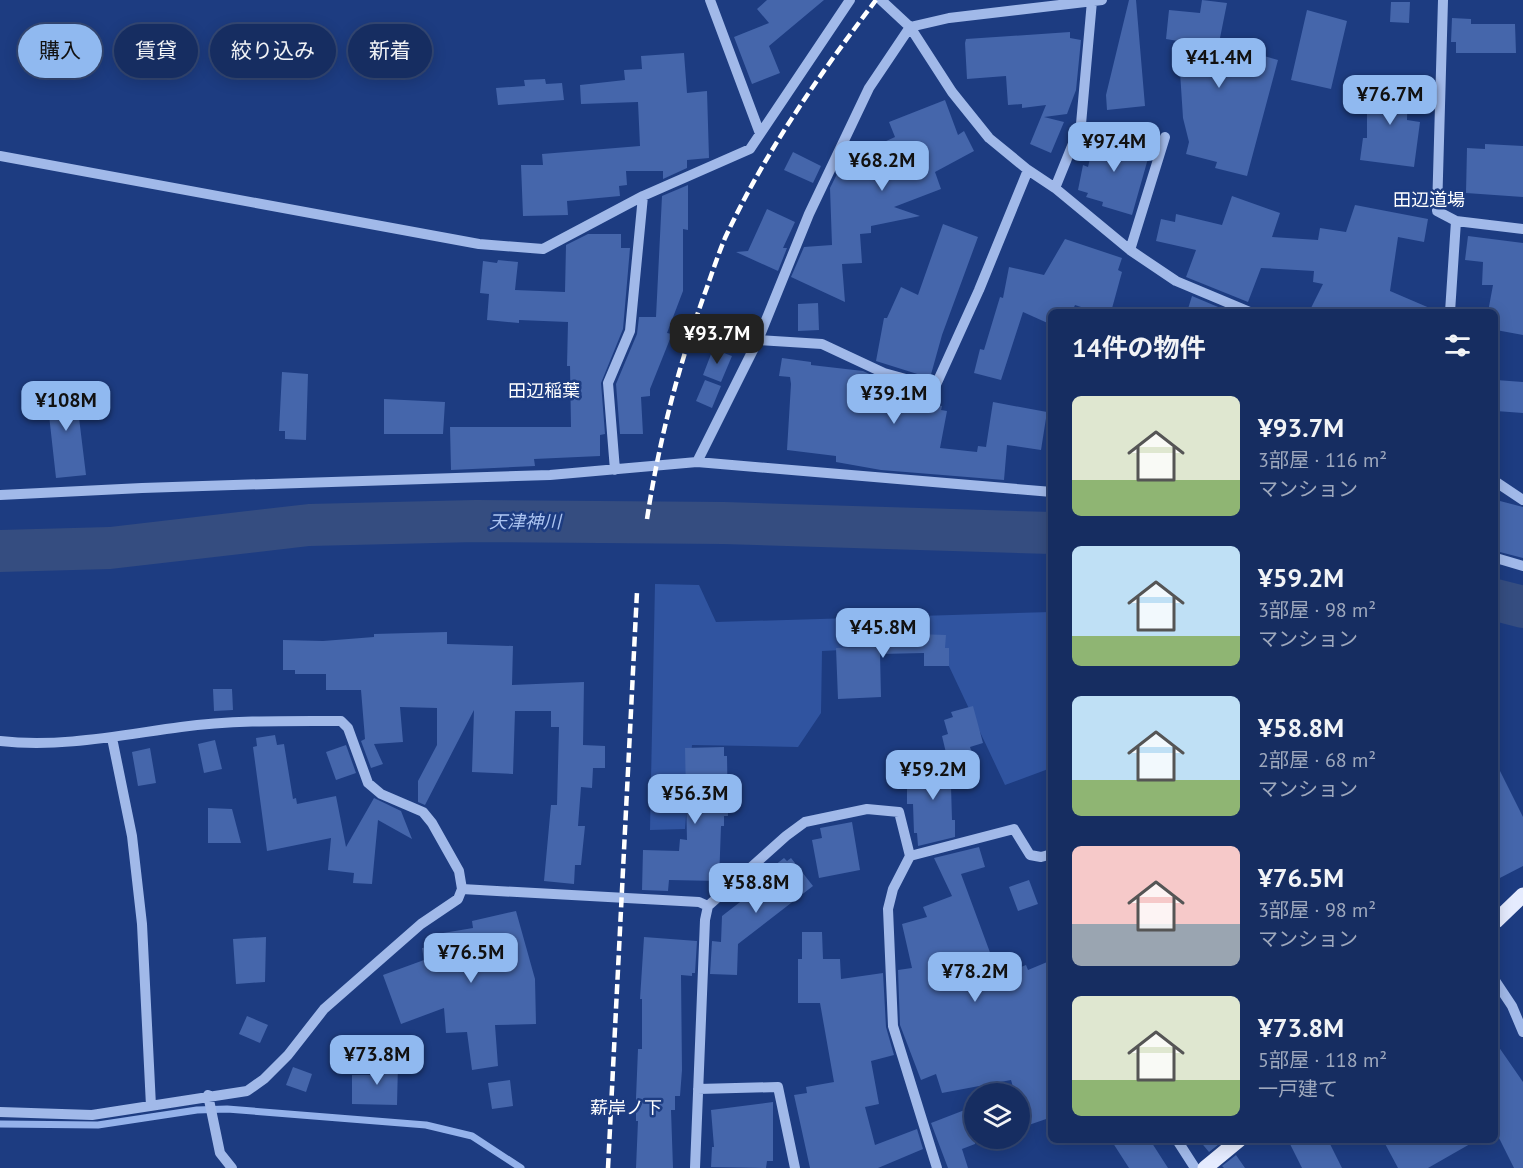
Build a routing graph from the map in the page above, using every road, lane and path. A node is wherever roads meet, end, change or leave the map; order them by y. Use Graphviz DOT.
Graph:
graph roads {
  1 [pos="710,0"];
  2 [pos="850,0"];
  3 [pos="881,0"];
  4 [pos="1443,0"];
  5 [pos="1097,1"];
  6 [pos="910,27"];
  7 [pos="759,131"];
  8 [pos="1165,137"];
  9 [pos="0,156"];
  10 [pos="1028,170"];
  11 [pos="1055,188"];
  12 [pos="643,196"];
  13 [pos="1456,221"];
  14 [pos="1523,229"];
  15 [pos="1130,250"];
  16 [pos="1243,309"];
  17 [pos="1450,309"];
  18 [pos="758,340"];
  19 [pos="697,462"];
  20 [pos="615,470"];
  21 [pos="1498,483"];
  22 [pos="1048,492"];
  23 [pos="0,495"];
  24 [pos="1523,500"];
  25 [pos="1498,559"];
  26 [pos="1523,566"];
  27 [pos="112,738"];
  28 [pos="0,741"];
  29 [pos="1048,855"];
  30 [pos="910,856"];
  31 [pos="462,889"];
  32 [pos="1523,895"];
  33 [pos="708,906"];
  34 [pos="1498,919"];
  35 [pos="1498,985"];
  36 [pos="1523,1032"];
  37 [pos="698,1089"];
  38 [pos="208,1098"];
  39 [pos="151,1106"];
  40 [pos="0,1112"];
  41 [pos="1179,1143"];
  42 [pos="1235,1143"];
  43 [pos="232,1168"];
  44 [pos="695,1168"];
  45 [pos="795,1168"];
  46 [pos="937,1168"];
  47 [pos="1195,1168"];
  48 [pos="1204,1168"];
  1 -- 7 [label="street"];
  2 -- 7 [label="street"];
  3 -- 6 [label="street"];
  4 -- 13 [label="street"];
  5 -- 6 [label="street"];
  5 -- 11 [label="street"];
  6 -- 10 [label="street"];
  6 -- 18 [label="street"];
  7 -- 12 [label="street"];
  8 -- 15 [label="street"];
  9 -- 12 [label="street"];
  10 -- 11 [label="street"];
  10 -- 18 [label="street"];
  11 -- 15 [label="street"];
  12 -- 20 [label="street"];
  13 -- 14 [label="street"];
  13 -- 17 [label="street"];
  15 -- 16 [label="street"];
  18 -- 19 [label="street"];
  19 -- 20 [label="street"];
  19 -- 22 [label="street"];
  20 -- 23 [label="street"];
  21 -- 24 [label="street"];
  25 -- 26 [label="street"];
  27 -- 28 [label="street"];
  27 -- 31 [label="street"];
  27 -- 39 [label="street"];
  29 -- 30 [label="street"];
  30 -- 33 [label="street"];
  30 -- 46 [label="street"];
  31 -- 33 [label="street"];
  31 -- 38 [label="street"];
  32 -- 34 [label="main road"];
  33 -- 37 [label="street"];
  35 -- 36 [label="street"];
  37 -- 44 [label="street"];
  37 -- 45 [label="street"];
  38 -- 39 [label="street"];
  38 -- 43 [label="street"];
  39 -- 40 [label="street"];
  41 -- 47 [label="street"];
  42 -- 48 [label="main road"];
}
